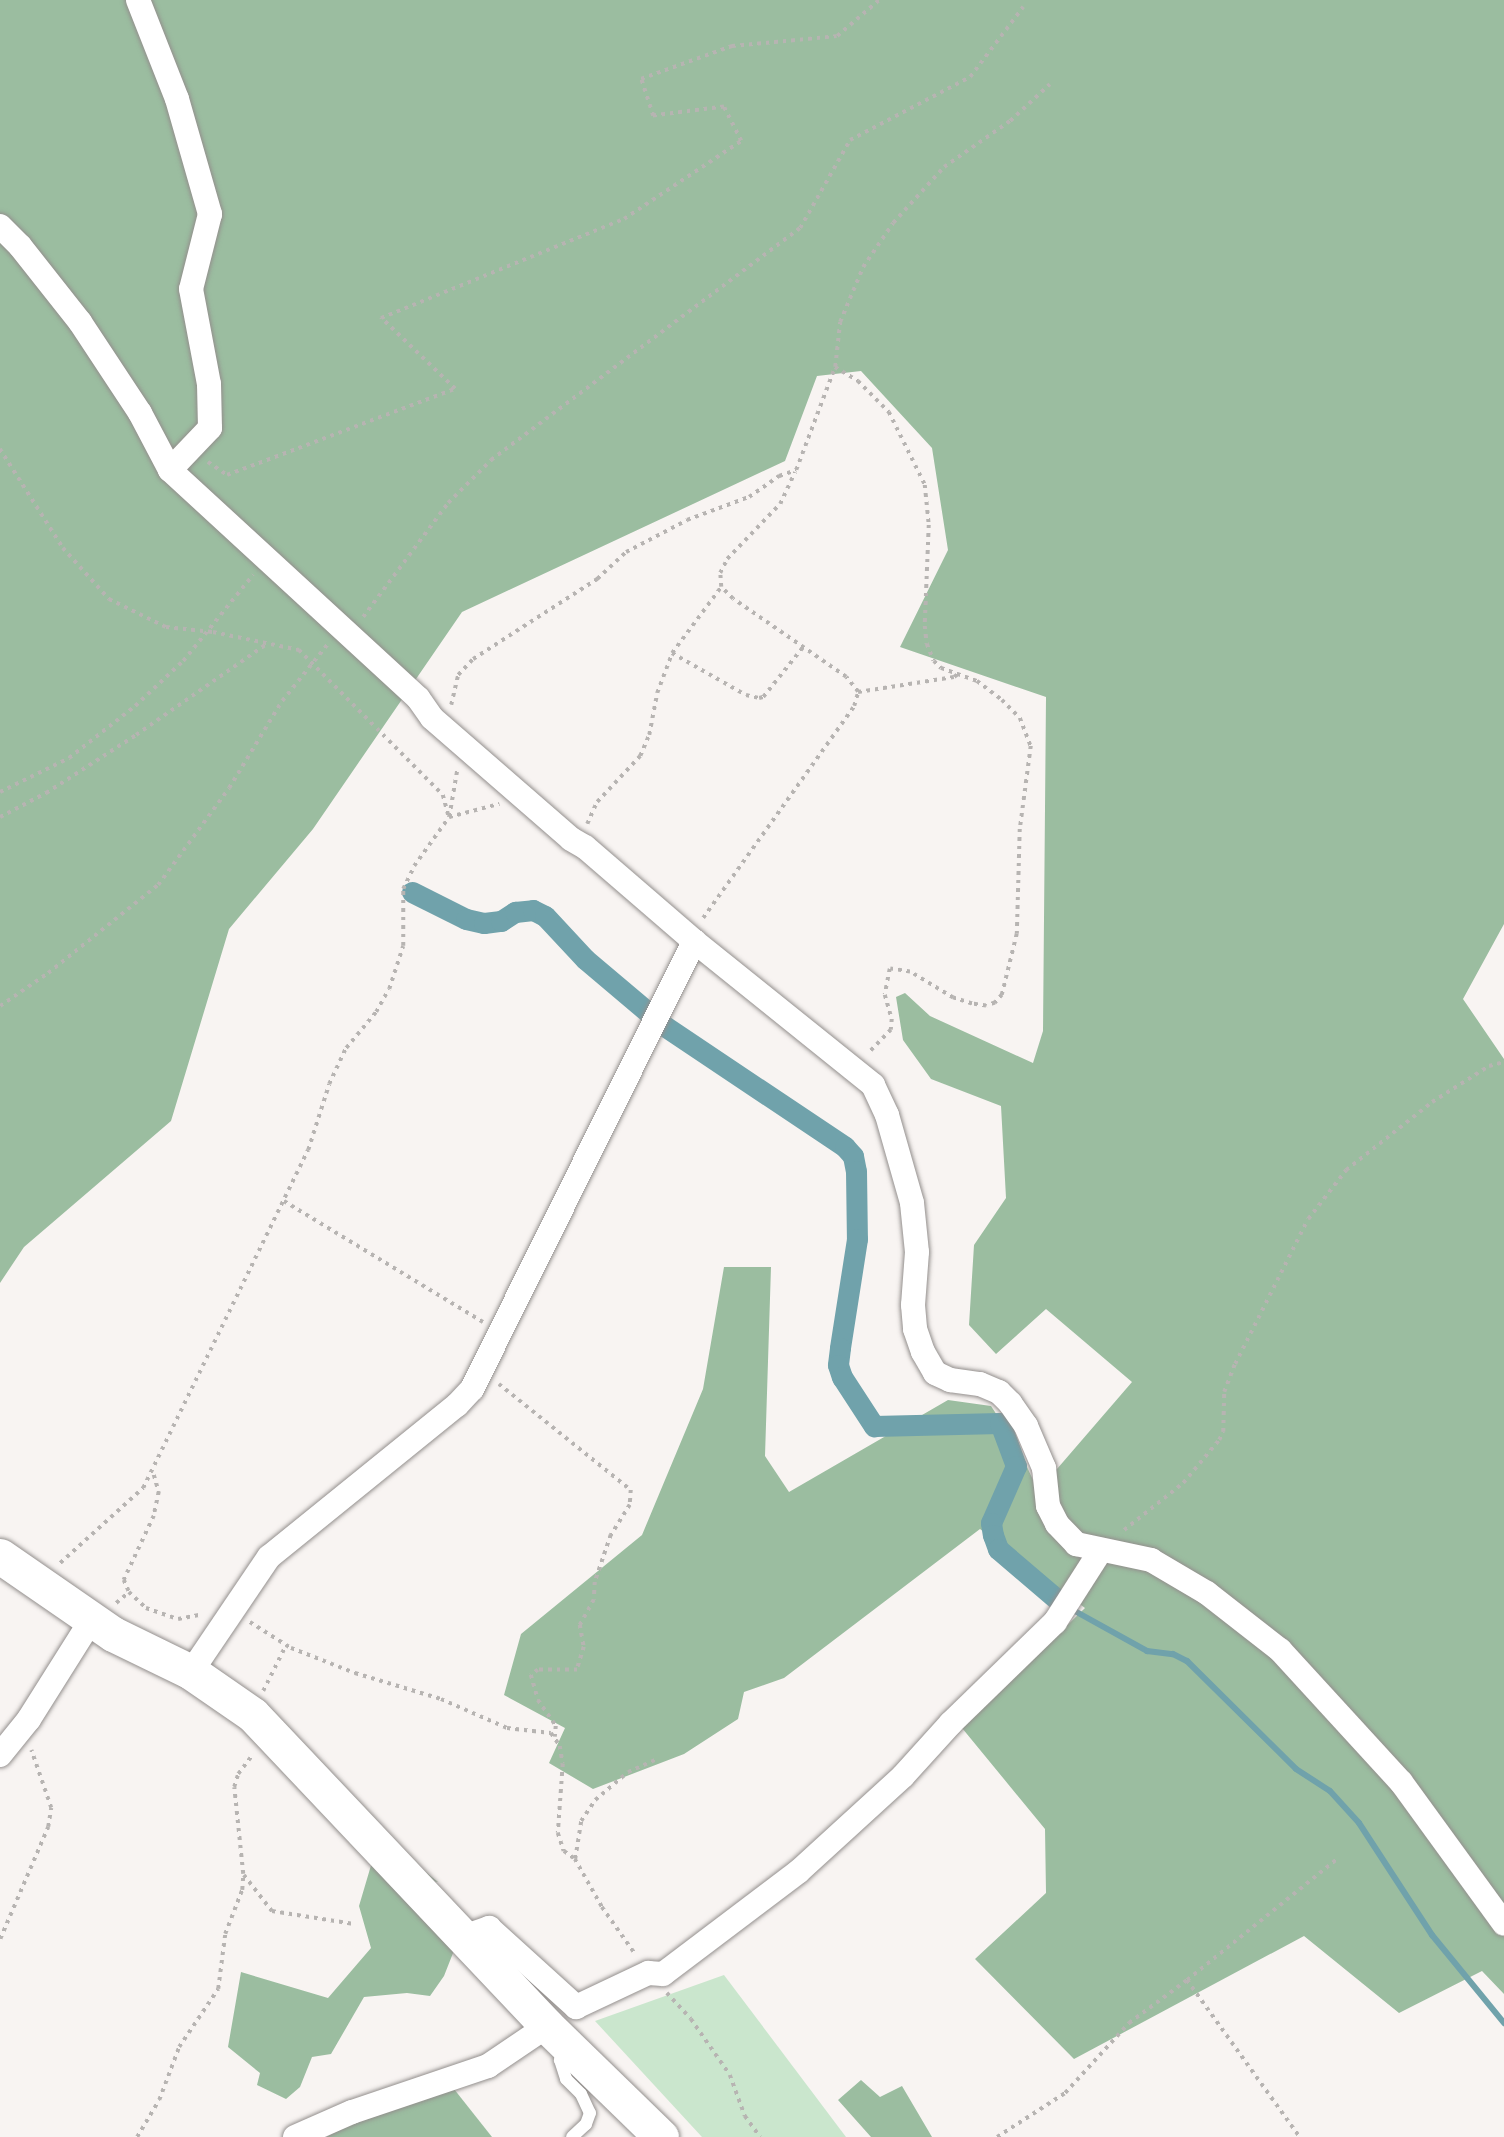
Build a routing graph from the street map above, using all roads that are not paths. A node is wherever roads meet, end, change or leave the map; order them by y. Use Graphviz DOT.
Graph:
graph roads {
  1 [pos="138,0"];
  2 [pos="0,226"];
  3 [pos="170,470"];
  4 [pos="692,939"];
  5 [pos="1101,1550"];
  6 [pos="0,1556"];
  7 [pos="92,1619"];
  8 [pos="191,1672"];
  9 [pos="0,1755"];
  10 [pos="1504,1924"];
  11 [pos="463,1937"];
  12 [pos="556,2035"];
  13 [pos="295,2137"];
  14 [pos="572,2137"];
  15 [pos="661,2137"];
  1 -- 3 [label="street"];
  2 -- 3 [label="street"];
  3 -- 4 [label="street"];
  4 -- 5 [label="street"];
  4 -- 8 [label="street"];
  5 -- 10 [label="street"];
  5 -- 11 [label="street"];
  6 -- 7 [label="street"];
  7 -- 8 [label="street"];
  7 -- 9 [label="street"];
  8 -- 11 [label="street"];
  11 -- 12 [label="street"];
  12 -- 13 [label="street"];
  12 -- 14 [label="lane"];
  12 -- 15 [label="street"];
}
